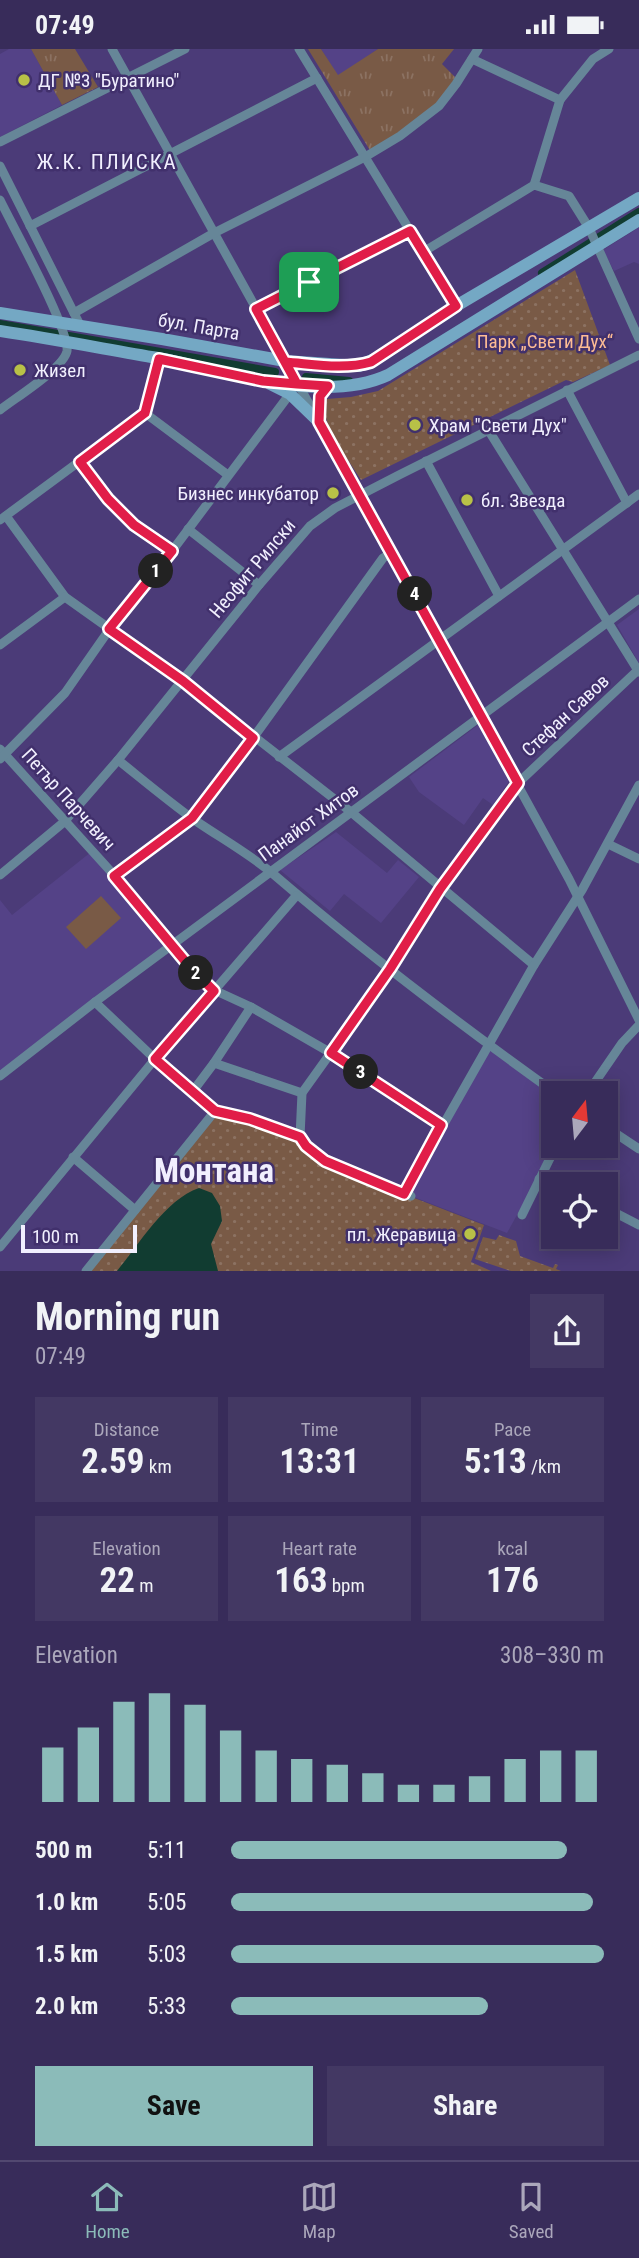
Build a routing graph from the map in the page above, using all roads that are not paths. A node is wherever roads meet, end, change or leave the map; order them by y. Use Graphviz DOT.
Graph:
graph roads {
  1 [pos="112,49"];
  2 [pos="185,49"];
  3 [pos="299,49"];
  4 [pos="478,49"];
  5 [pos="609,49"];
  6 [pos="472,59"];
  7 [pos="128,78"];
  8 [pos="317,79"];
  9 [pos="560,100"];
  10 [pos="0,142"];
  11 [pos="170,154"];
  12 [pos="365,157"];
  13 [pos="0,166"];
  14 [pos="534,185"];
  15 [pos="639,198"];
  16 [pos="0,200"];
  17 [pos="639,220"];
  18 [pos="30,226"];
  19 [pos="410,231"];
  20 [pos="214,233"];
  21 [pos="593,237"];
  22 [pos="423,252"];
  23 [pos="456,306"];
  24 [pos="256,309"];
  25 [pos="0,313"];
  26 [pos="74,313"];
  27 [pos="62,325"];
  28 [pos="80,325"];
  29 [pos="0,331"];
  30 [pos="639,339"];
  31 [pos="66,340"];
  32 [pos="639,355"];
  33 [pos="159,359"];
  34 [pos="285,362"];
  35 [pos="328,386"];
  36 [pos="293,389"];
  37 [pos="567,390"];
  38 [pos="0,410"];
  39 [pos="145,413"];
  40 [pos="319,422"];
  41 [pos="489,431"];
  42 [pos="426,461"];
  43 [pos="80,462"];
  44 [pos="228,475"];
  45 [pos="639,494"];
  46 [pos="359,496"];
  47 [pos="627,503"];
  48 [pos="3,518"];
  49 [pos="188,529"];
  50 [pos="172,551"];
  51 [pos="562,551"];
  52 [pos="391,553"];
  53 [pos="258,585"];
  54 [pos="499,596"];
  55 [pos="65,597"];
  56 [pos="639,599"];
  57 [pos="607,623"];
  58 [pos="109,629"];
  59 [pos="440,639"];
  60 [pos="0,645"];
  61 [pos="638,671"];
  62 [pos="183,681"];
  63 [pos="481,718"];
  64 [pos="253,738"];
  65 [pos="2,754"];
  66 [pos="279,757"];
  67 [pos="118,760"];
  68 [pos="518,783"];
  69 [pos="639,785"];
  70 [pos="351,812"];
  71 [pos="192,818"];
  72 [pos="64,822"];
  73 [pos="608,844"];
  74 [pos="639,859"];
  75 [pos="270,872"];
  76 [pos="0,875"];
  77 [pos="114,876"];
  78 [pos="440,889"];
  79 [pos="296,896"];
  80 [pos="578,897"];
  81 [pos="173,944"];
  82 [pos="534,965"];
  83 [pos="390,969"];
  84 [pos="214,991"];
  85 [pos="95,1002"];
  86 [pos="251,1007"];
  87 [pos="639,1023"];
  88 [pos="488,1045"];
  89 [pos="331,1053"];
  90 [pos="155,1059"];
  91 [pos="215,1063"];
  92 [pos="0,1076"];
  93 [pos="596,1081"];
  94 [pos="541,1083"];
  95 [pos="193,1091"];
  96 [pos="302,1093"];
  97 [pos="215,1111"];
  98 [pos="441,1125"];
  99 [pos="618,1135"];
  100 [pos="300,1137"];
  101 [pos="639,1149"];
  102 [pos="73,1157"];
  103 [pos="549,1159"];
  104 [pos="539,1179"];
  105 [pos="135,1210"];
  106 [pos="618,1214"];
  107 [pos="522,1215"];
  108 [pos="639,1225"];
  109 [pos="0,1247"];
  110 [pos="86,1271"];
  1 -- 7 [label="street"];
  2 -- 7 [label="street"];
  3 -- 8 [label="street"];
  4 -- 6 [label="street"];
  5 -- 9 [label="street"];
  6 -- 9 [label="street"];
  6 -- 12 [label="street"];
  7 -- 10 [label="street"];
  7 -- 11 [label="street"];
  8 -- 11 [label="street"];
  8 -- 12 [label="street"];
  9 -- 14 [label="street"];
  11 -- 18 [label="street"];
  11 -- 20 [label="street"];
  12 -- 19 [label="street"];
  12 -- 20 [label="street"];
  13 -- 18 [label="street"];
  14 -- 21 [label="street"];
  14 -- 22 [label="street"];
  15 -- 21 [label="main road, бул. Парта"];
  16 -- 27 [label="street"];
  17 -- 21 [label="main road, бул. Парта"];
  18 -- 26 [label="street"];
  19 -- 22 [label="street"];
  19 -- 24 [label="street"];
  20 -- 24 [label="street"];
  20 -- 26 [label="street"];
  21 -- 23 [label="main road, бул. Парта"];
  21 -- 30 [label="street"];
  21 -- 35 [label="main road, бул. Парта"];
  22 -- 23 [label="street"];
  23 -- 34 [label="main road, бул. Парта"];
  24 -- 34 [label="street"];
  25 -- 27 [label="main road, бул. Парта"];
  26 -- 28 [label="street"];
  27 -- 28 [label="main road, бул. Парта"];
  27 -- 31 [label="street"];
  28 -- 34 [label="main road, бул. Парта"];
  29 -- 31 [label="main road, бул. Парта"];
  31 -- 33 [label="main road, бул. Парта"];
  31 -- 38 [label="street"];
  32 -- 37 [label="street, Неофит Рилски"];
  33 -- 36 [label="main road, бул. Парта"];
  33 -- 39 [label="street"];
  34 -- 36 [label="street"];
  35 -- 36 [label="main road, бул. Парта"];
  35 -- 40 [label="main road"];
  36 -- 40 [label="main road"];
  36 -- 44 [label="street"];
  37 -- 41 [label="street, Неофит Рилски"];
  37 -- 47 [label="street"];
  39 -- 43 [label="street"];
  39 -- 44 [label="street"];
  40 -- 46 [label="street"];
  41 -- 42 [label="street, Неофит Рилски"];
  41 -- 51 [label="street"];
  42 -- 46 [label="street, Неофит Рилски"];
  42 -- 54 [label="street"];
  43 -- 48 [label="street"];
  43 -- 50 [label="street"];
  44 -- 49 [label="street"];
  45 -- 47 [label="street"];
  46 -- 52 [label="street"];
  46 -- 53 [label="street, Неофит Рилски"];
  47 -- 51 [label="street"];
  48 -- 55 [label="street"];
  49 -- 50 [label="street"];
  49 -- 53 [label="street"];
  50 -- 58 [label="street"];
  51 -- 54 [label="street"];
  51 -- 57 [label="street"];
  52 -- 59 [label="street"];
  52 -- 64 [label="street"];
  53 -- 62 [label="street, Неофит Рилски"];
  54 -- 59 [label="street"];
  55 -- 58 [label="street"];
  55 -- 60 [label="street"];
  56 -- 57 [label="street, Панайот Хитов"];
  57 -- 61 [label="street"];
  57 -- 63 [label="street, Панайот Хитов"];
  58 -- 62 [label="street"];
  58 -- 65 [label="street"];
  59 -- 63 [label="street"];
  59 -- 66 [label="street"];
  61 -- 68 [label="street, Стефан Савов"];
  62 -- 64 [label="street"];
  62 -- 67 [label="street, Неофит Рилски"];
  63 -- 68 [label="street"];
  63 -- 70 [label="street, Панайот Хитов"];
  64 -- 66 [label="street"];
  64 -- 71 [label="street"];
  65 -- 72 [label="street, Петър Парчевич"];
  66 -- 70 [label="street"];
  67 -- 71 [label="street"];
  67 -- 72 [label="street, Неофит Рилски"];
  68 -- 78 [label="street, Стефан Савов"];
  68 -- 80 [label="street"];
  69 -- 73 [label="street"];
  70 -- 75 [label="street, Панайот Хитов"];
  70 -- 78 [label="street"];
  71 -- 75 [label="street"];
  71 -- 77 [label="street"];
  72 -- 76 [label="street, Неофит Рилски"];
  72 -- 77 [label="street, Петър Парчевич"];
  73 -- 74 [label="street"];
  73 -- 80 [label="street"];
  75 -- 79 [label="street"];
  75 -- 81 [label="street, Панайот Хитов"];
  77 -- 81 [label="street, Петър Парчевич"];
  78 -- 82 [label="street"];
  78 -- 83 [label="street, Стефан Савов"];
  79 -- 83 [label="street"];
  79 -- 84 [label="street"];
  80 -- 82 [label="street"];
  80 -- 87 [label="street"];
  81 -- 84 [label="street, Петър Парчевич"];
  81 -- 85 [label="street, Панайот Хитов"];
  82 -- 88 [label="street"];
  83 -- 88 [label="street"];
  83 -- 89 [label="street, Стефан Савов"];
  84 -- 86 [label="street, Петър Парчевич"];
  84 -- 90 [label="street"];
  85 -- 90 [label="street"];
  85 -- 92 [label="street, Панайот Хитов"];
  86 -- 89 [label="street, Петър Парчевич"];
  86 -- 91 [label="street"];
  87 -- 93 [label="street"];
  88 -- 94 [label="street"];
  88 -- 98 [label="street"];
  89 -- 96 [label="street, Стефан Савов"];
  89 -- 98 [label="street, Петър Парчевич"];
  90 -- 95 [label="street"];
  90 -- 102 [label="street"];
  91 -- 95 [label="street"];
  91 -- 96 [label="street"];
  95 -- 97 [label="street"];
  96 -- 100 [label="street"];
  97 -- 100 [label="street"];
  97 -- 105 [label="street"];
  98 -- 100 [label="street"];
  99 -- 101 [label="street"];
  102 -- 105 [label="street"];
  102 -- 109 [label="street"];
  103 -- 104 [label="street"];
  104 -- 107 [label="street"];
  105 -- 110 [label="street"];
  106 -- 108 [label="street"];
}
